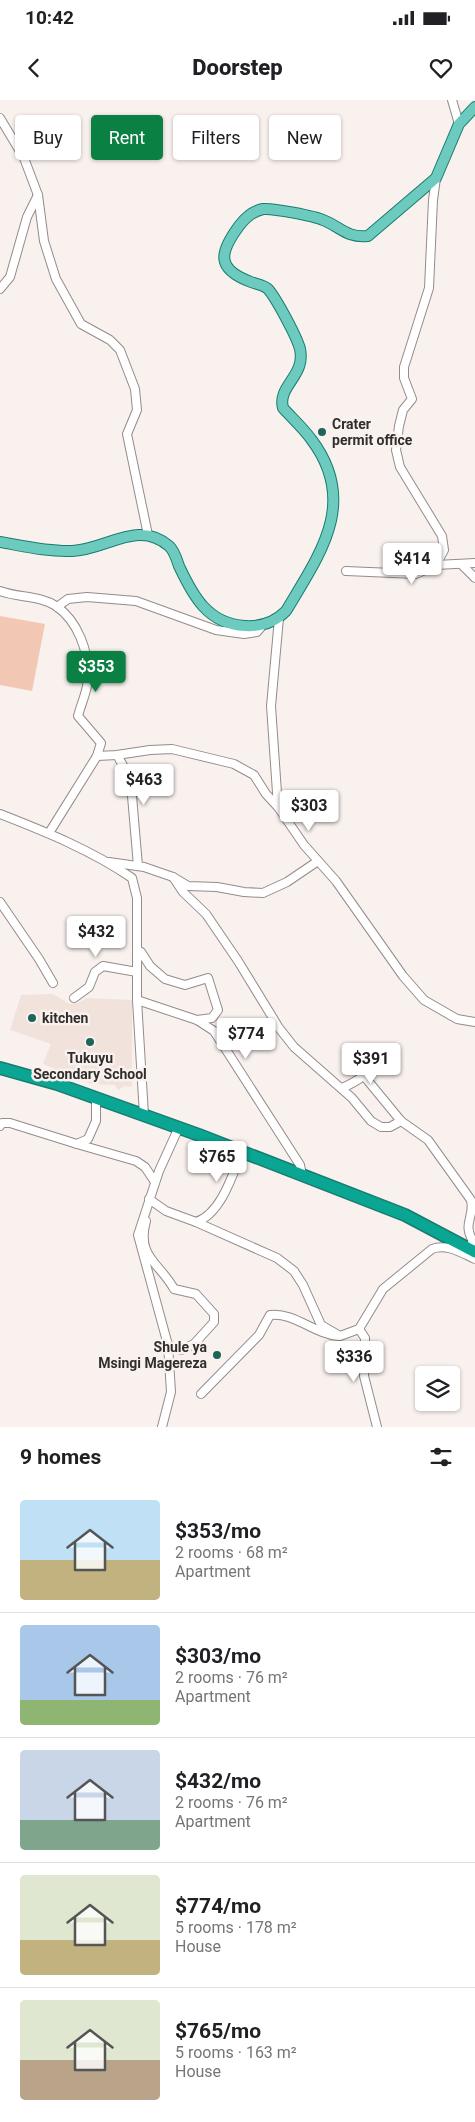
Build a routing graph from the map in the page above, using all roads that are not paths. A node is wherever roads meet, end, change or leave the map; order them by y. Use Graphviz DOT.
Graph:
graph roads {
  1 [pos="452,100"];
  2 [pos="475,107"];
  3 [pos="0,118"];
  4 [pos="459,124"];
  5 [pos="436,178"];
  6 [pos="38,195"];
  7 [pos="0,289"];
  8 [pos="148,535"];
  9 [pos="0,542"];
  10 [pos="475,563"];
  11 [pos="436,565"];
  12 [pos="462,565"];
  13 [pos="346,571"];
  14 [pos="475,578"];
  15 [pos="0,591"];
  16 [pos="56,607"];
  17 [pos="279,618"];
  18 [pos="264,625"];
  19 [pos="117,755"];
  20 [pos="97,756"];
  21 [pos="278,807"];
  22 [pos="0,814"];
  23 [pos="48,833"];
  24 [pos="318,861"];
  25 [pos="107,862"];
  26 [pos="138,866"];
  27 [pos="173,876"];
  28 [pos="0,902"];
  29 [pos="137,950"];
  30 [pos="137,972"];
  31 [pos="53,984"];
  32 [pos="74,998"];
  33 [pos="137,1000"];
  34 [pos="197,1020"];
  35 [pos="475,1022"];
  36 [pos="380,1058"];
  37 [pos="0,1068"];
  38 [pos="364,1076"];
  39 [pos="342,1088"];
  40 [pos="96,1098"];
  41 [pos="144,1115"];
  42 [pos="401,1121"];
  43 [pos="1,1124"];
  44 [pos="179,1127"];
  45 [pos="77,1144"];
  46 [pos="242,1151"];
  47 [pos="302,1176"];
  48 [pos="155,1182"];
  49 [pos="149,1199"];
  50 [pos="196,1222"];
  51 [pos="473,1246"];
  52 [pos="475,1259"];
  53 [pos="359,1329"];
  54 [pos="340,1336"];
  55 [pos="168,1345"];
  56 [pos="202,1394"];
  57 [pos="162,1427"];
  58 [pos="377,1427"];
  1 -- 4 [label="street"];
  2 -- 4 [label="main road"];
  3 -- 6 [label="street"];
  4 -- 5 [label="main road"];
  5 -- 11 [label="street"];
  5 -- 17 [label="main road"];
  6 -- 7 [label="street"];
  6 -- 8 [label="street"];
  8 -- 9 [label="main road"];
  8 -- 18 [label="main road"];
  10 -- 12 [label="street"];
  11 -- 12 [label="street"];
  11 -- 13 [label="street"];
  12 -- 14 [label="street"];
  15 -- 16 [label="street"];
  16 -- 18 [label="street"];
  16 -- 20 [label="street"];
  17 -- 18 [label="main road"];
  17 -- 21 [label="street"];
  19 -- 20 [label="street"];
  19 -- 21 [label="street"];
  19 -- 26 [label="street"];
  20 -- 23 [label="street"];
  21 -- 24 [label="street"];
  22 -- 23 [label="street"];
  23 -- 25 [label="street"];
  24 -- 27 [label="street"];
  24 -- 35 [label="street"];
  25 -- 26 [label="street"];
  25 -- 29 [label="street"];
  26 -- 27 [label="street"];
  27 -- 39 [label="street"];
  28 -- 31 [label="street"];
  29 -- 30 [label="street"];
  29 -- 34 [label="street"];
  30 -- 32 [label="street"];
  30 -- 33 [label="street"];
  33 -- 34 [label="street"];
  33 -- 41 [label="street"];
  34 -- 47 [label="street"];
  36 -- 38 [label="street"];
  37 -- 40 [label="highway"];
  38 -- 39 [label="street"];
  38 -- 42 [label="street"];
  39 -- 42 [label="street"];
  40 -- 41 [label="highway"];
  40 -- 45 [label="street"];
  41 -- 44 [label="highway"];
  42 -- 51 [label="street"];
  43 -- 45 [label="street"];
  44 -- 46 [label="highway"];
  44 -- 48 [label="street"];
  45 -- 48 [label="street"];
  46 -- 47 [label="highway"];
  46 -- 50 [label="street"];
  47 -- 51 [label="highway"];
  48 -- 49 [label="street"];
  49 -- 50 [label="street"];
  49 -- 55 [label="street"];
  49 -- 55 [label="street"];
  50 -- 54 [label="street"];
  52 -- 53 [label="street"];
  53 -- 54 [label="street"];
  53 -- 58 [label="street"];
  54 -- 56 [label="street"];
  55 -- 57 [label="street"];
}
